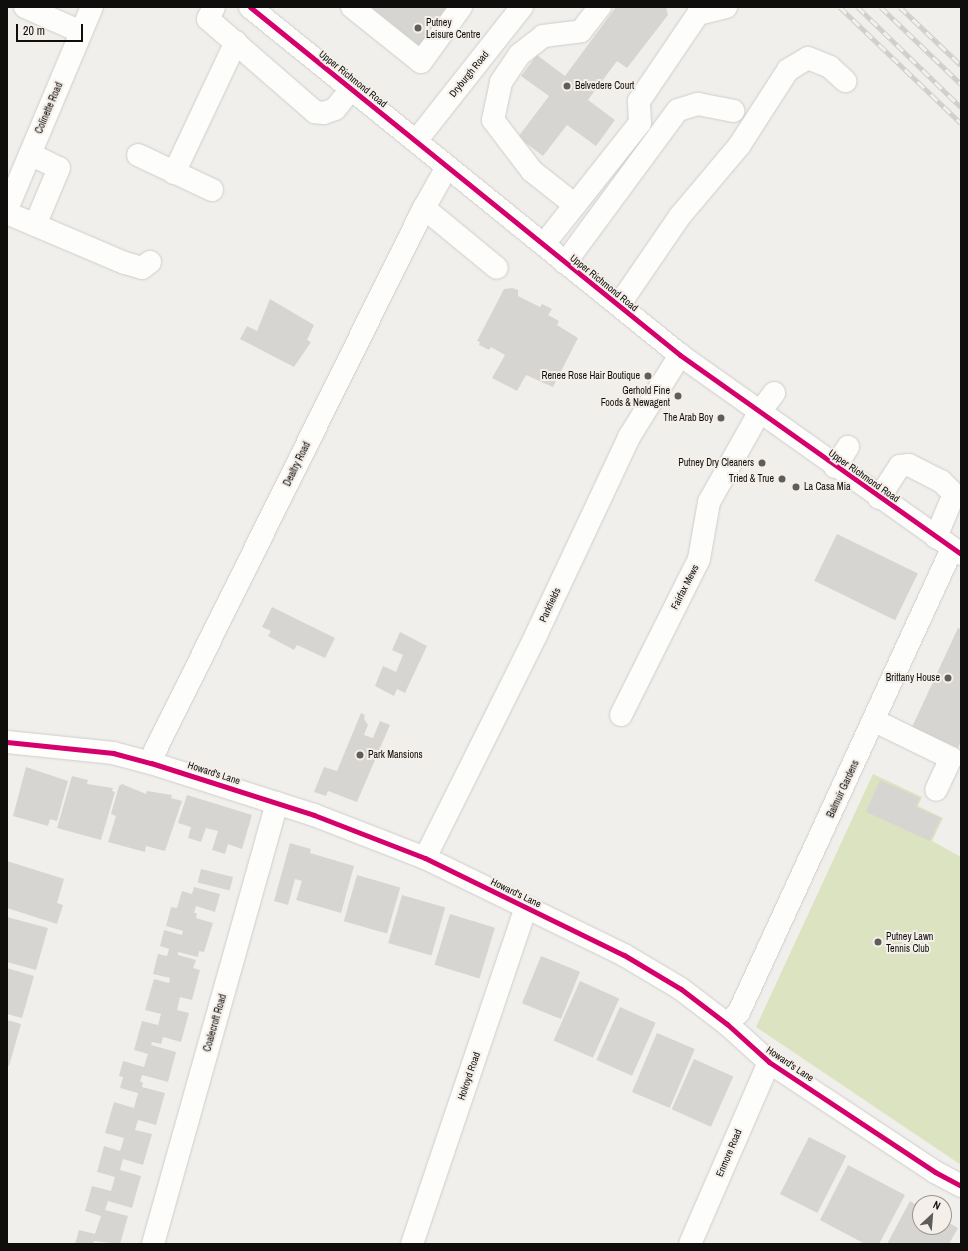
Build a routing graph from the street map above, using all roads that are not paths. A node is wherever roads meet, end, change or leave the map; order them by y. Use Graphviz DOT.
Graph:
graph roads {
  1 [pos="25,7"];
  2 [pos="92,7"];
  3 [pos="214,7"];
  4 [pos="250,7"];
  5 [pos="352,7"];
  6 [pos="461,7"];
  7 [pos="522,7"];
  8 [pos="600,7"];
  9 [pos="726,7"];
  10 [pos="81,32"];
  11 [pos="236,42"];
  12 [pos="845,81"];
  13 [pos="351,89"];
  14 [pos="733,111"];
  15 [pos="416,142"];
  16 [pos="30,154"];
  17 [pos="138,155"];
  18 [pos="448,167"];
  19 [pos="174,173"];
  20 [pos="212,190"];
  21 [pos="575,205"];
  22 [pos="424,208"];
  23 [pos="7,209"];
  24 [pos="7,212"];
  25 [pos="35,225"];
  26 [pos="544,244"];
  27 [pos="150,262"];
  28 [pos="565,262"];
  29 [pos="497,268"];
  30 [pos="619,305"];
  31 [pos="680,355"];
  32 [pos="774,393"];
  33 [pos="759,413"];
  34 [pos="848,447"];
  35 [pos="835,467"];
  36 [pos="957,489"];
  37 [pos="880,498"];
  38 [pos="950,547"];
  39 [pos="620,715"];
  40 [pos="875,721"];
  41 [pos="7,742"];
  42 [pos="151,763"];
  43 [pos="936,790"];
  44 [pos="277,803"];
  45 [pos="425,858"];
  46 [pos="526,908"];
  47 [pos="727,1024"];
  48 [pos="769,1062"];
  49 [pos="961,1186"];
  50 [pos="153,1244"];
  51 [pos="412,1244"];
  52 [pos="690,1244"];
  1 -- 10 [label="main road"];
  2 -- 10 [label="main road, Colinette Road"];
  3 -- 11 [label="main road"];
  4 -- 13 [label="main road, Upper Richmond Road"];
  5 -- 6 [label="main road"];
  7 -- 15 [label="main road, Dryburgh Road"];
  8 -- 21 [label="main road"];
  9 -- 21 [label="main road"];
  10 -- 16 [label="main road, Colinette Road"];
  11 -- 13 [label="main road"];
  11 -- 19 [label="main road"];
  12 -- 30 [label="main road"];
  13 -- 15 [label="main road, Upper Richmond Road"];
  14 -- 28 [label="main road"];
  15 -- 18 [label="main road, Upper Richmond Road"];
  16 -- 23 [label="main road, Colinette Road"];
  16 -- 25 [label="main road"];
  17 -- 19 [label="main road"];
  18 -- 22 [label="main road, Dealtry Road"];
  18 -- 26 [label="main road, Upper Richmond Road"];
  19 -- 20 [label="main road"];
  21 -- 26 [label="main road"];
  22 -- 29 [label="main road"];
  22 -- 42 [label="main road, Dealtry Road"];
  24 -- 25 [label="main road"];
  25 -- 27 [label="main road"];
  26 -- 28 [label="main road, Upper Richmond Road"];
  28 -- 30 [label="main road, Upper Richmond Road"];
  30 -- 31 [label="main road, Upper Richmond Road"];
  31 -- 33 [label="main road, Upper Richmond Road"];
  31 -- 45 [label="main road, Parkfields"];
  32 -- 33 [label="main road, Fairfax Mews"];
  33 -- 35 [label="main road, Upper Richmond Road"];
  33 -- 39 [label="main road, Fairfax Mews"];
  34 -- 35 [label="main road"];
  35 -- 37 [label="main road, Upper Richmond Road"];
  36 -- 37 [label="main road"];
  36 -- 38 [label="main road, Balmuir Gardens"];
  37 -- 38 [label="main road, Upper Richmond Road"];
  38 -- 40 [label="main road, Balmuir Gardens"];
  40 -- 43 [label="main road"];
  40 -- 47 [label="main road, Balmuir Gardens"];
  41 -- 42 [label="main road, Howard's Lane"];
  42 -- 44 [label="main road, Howard's Lane"];
  44 -- 45 [label="main road, Howard's Lane"];
  44 -- 50 [label="main road, Coalecroft Road"];
  45 -- 46 [label="main road, Howard's Lane"];
  46 -- 47 [label="main road, Howard's Lane"];
  46 -- 51 [label="main road, Holroyd Road"];
  47 -- 48 [label="main road, Howard's Lane"];
  48 -- 49 [label="main road, Howard's Lane"];
  48 -- 52 [label="main road, Enmore Road"];
}
